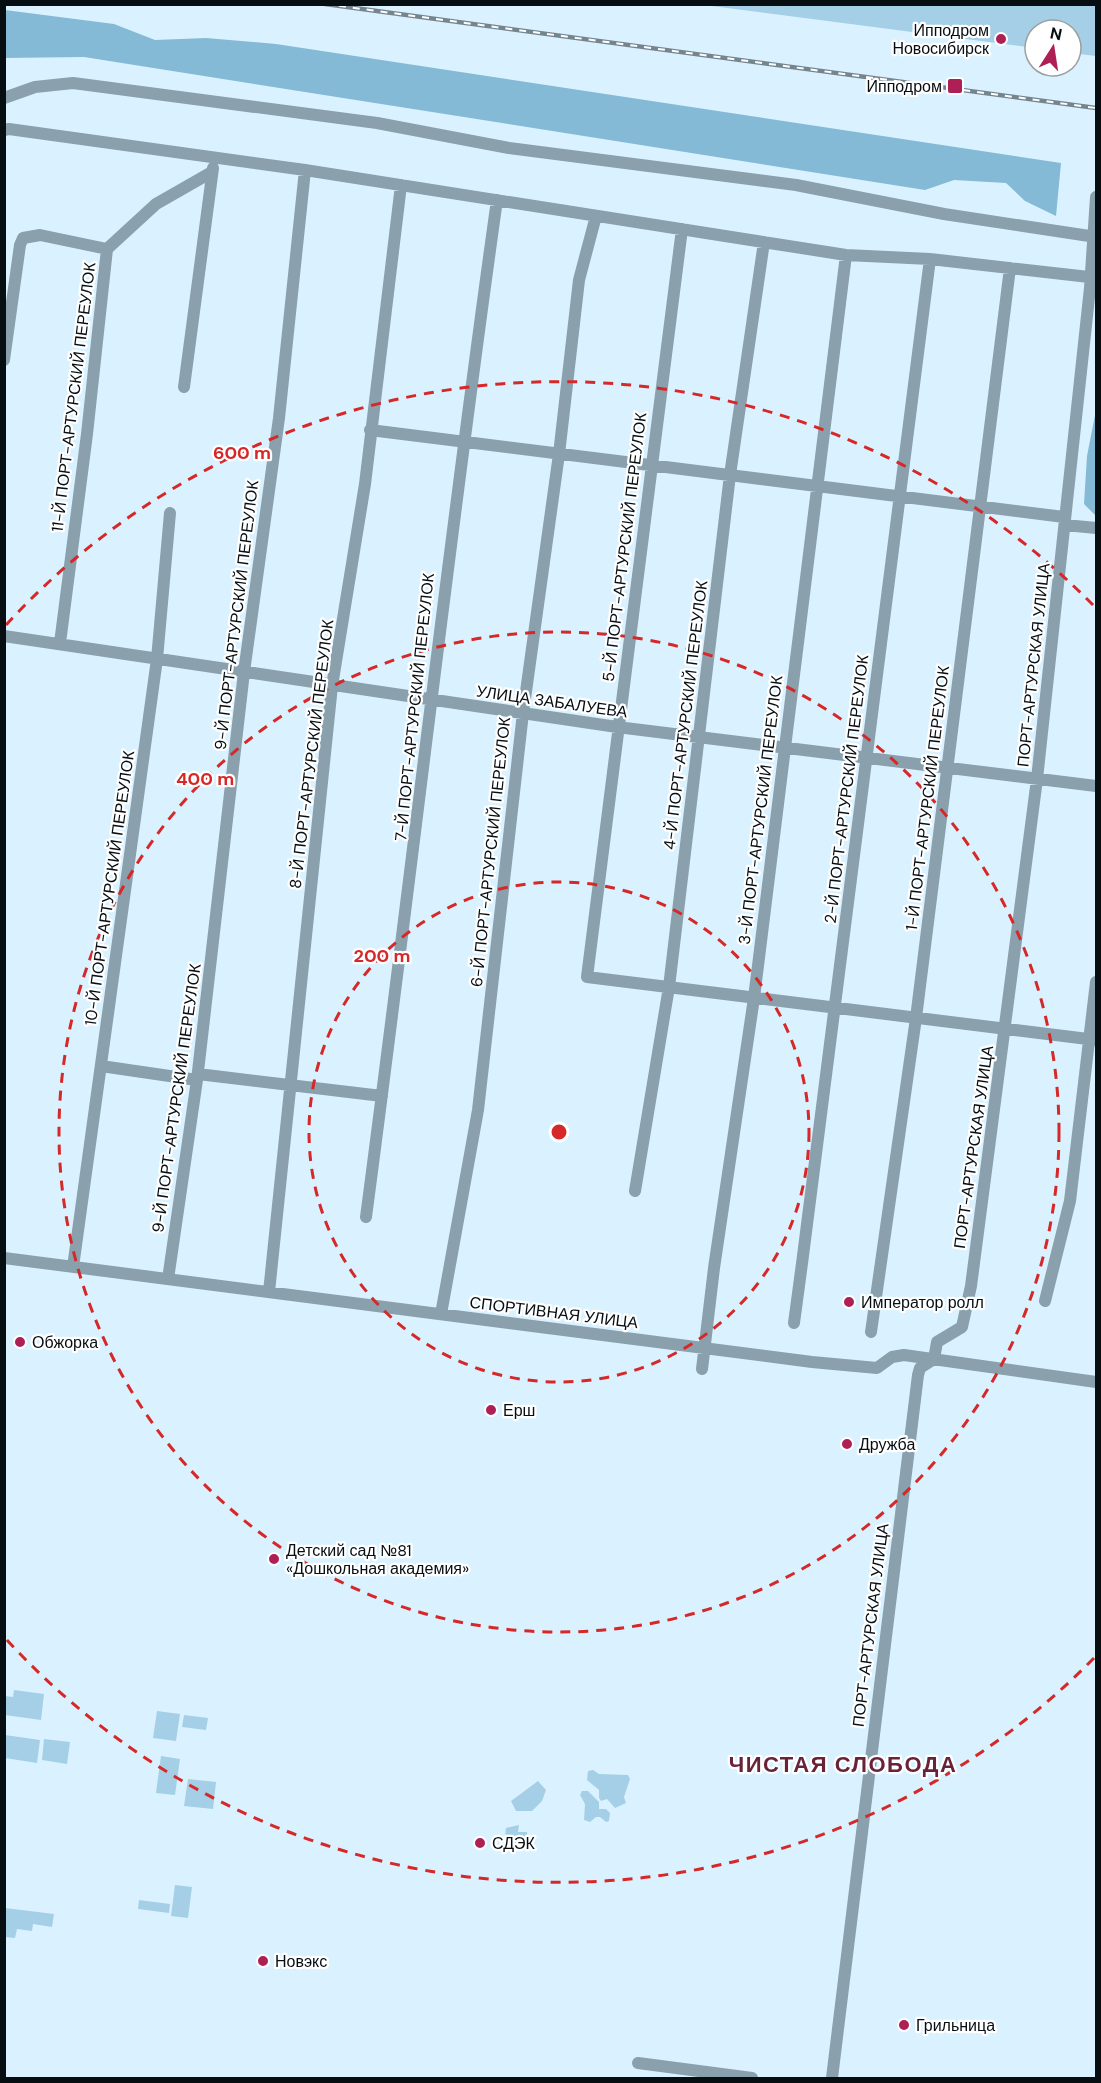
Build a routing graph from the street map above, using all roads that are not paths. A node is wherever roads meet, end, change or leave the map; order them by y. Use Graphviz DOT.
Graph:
graph roads {
  1 [pos="4,98"];
  2 [pos="4,130"];
  3 [pos="214,158"];
  4 [pos="305,170"];
  5 [pos="212,172"];
  6 [pos="401,185"];
  7 [pos="1096,197"];
  8 [pos="497,200"];
  9 [pos="596,216"];
  10 [pos="682,229"];
  11 [pos="1095,236"];
  12 [pos="764,242"];
  13 [pos="107,249"];
  14 [pos="846,255"];
  15 [pos="930,259"];
  16 [pos="1010,268"];
  17 [pos="1089,277"];
  18 [pos="4,360"];
  19 [pos="184,387"];
  20 [pos="370,430"];
  21 [pos="463,443"];
  22 [pos="559,454"];
  23 [pos="651,466"];
  24 [pos="730,475"];
  25 [pos="816,487"];
  26 [pos="898,496"];
  27 [pos="980,507"];
  28 [pos="170,513"];
  29 [pos="1065,521"];
  30 [pos="1096,528"];
  31 [pos="4,636"];
  32 [pos="60,643"];
  33 [pos="157,659"];
  34 [pos="243,672"];
  35 [pos="332,686"];
  36 [pos="429,701"];
  37 [pos="523,713"];
  38 [pos="617,728"];
  39 [pos="699,737"];
  40 [pos="784,747"];
  41 [pos="867,758"];
  42 [pos="948,767"];
  43 [pos="1037,779"];
  44 [pos="1096,786"];
  45 [pos="1096,982"];
  46 [pos="669,987"];
  47 [pos="754,998"];
  48 [pos="837,1008"];
  49 [pos="916,1018"];
  50 [pos="1005,1030"];
  51 [pos="1093,1039"];
  52 [pos="101,1066"];
  53 [pos="197,1077"];
  54 [pos="291,1085"];
  55 [pos="382,1096"];
  56 [pos="635,1191"];
  57 [pos="366,1217"];
  58 [pos="4,1258"];
  59 [pos="73,1267"];
  60 [pos="168,1279"];
  61 [pos="269,1292"];
  62 [pos="1045,1301"];
  63 [pos="441,1314"];
  64 [pos="795,1323"];
  65 [pos="871,1332"];
  66 [pos="704,1348"];
  67 [pos="934,1359"];
  68 [pos="702,1369"];
  69 [pos="1096,1382"];
  70 [pos="638,2063"];
  71 [pos="752,2079"];
  72 [pos="832,2079"];
  1 -- 11 [label="street"];
  2 -- 3 [label="street"];
  3 -- 4 [label="street"];
  3 -- 5 [label="street"];
  4 -- 6 [label="street"];
  4 -- 34 [label="street, 9-Й ПОРТ-АРТУРСКИЙ ПЕРЕУЛОК"];
  5 -- 13 [label="street, 11-Й ПОРТ-АРТУРСКИЙ ПЕРЕУЛОК"];
  5 -- 19 [label="street"];
  6 -- 8 [label="street"];
  6 -- 20 [label="street, 8-Й ПОРТ-АРТУРСКИЙ ПЕРЕУЛОК"];
  7 -- 11 [label="street, ПОРТ-АРТУРСКАЯ УЛИЦА"];
  8 -- 9 [label="street"];
  8 -- 21 [label="street, 7-Й ПОРТ-АРТУРСКИЙ ПЕРЕУЛОК"];
  9 -- 10 [label="street"];
  9 -- 22 [label="street, 6-Й ПОРТ-АРТУРСКИЙ ПЕРЕУЛОК"];
  10 -- 12 [label="street"];
  10 -- 23 [label="street, 5-Й ПОРТ-АРТУРСКИЙ ПЕРЕУЛОК"];
  11 -- 17 [label="street, ПОРТ-АРТУРСКАЯ УЛИЦА"];
  12 -- 14 [label="street"];
  12 -- 24 [label="street, 4-Й ПОРТ-АРТУРСКИЙ ПЕРЕУЛОК"];
  13 -- 18 [label="street"];
  13 -- 32 [label="street, 11-Й ПОРТ-АРТУРСКИЙ ПЕРЕУЛОК"];
  14 -- 15 [label="street"];
  14 -- 25 [label="street, 3-Й ПОРТ-АРТУРСКИЙ ПЕРЕУЛОК"];
  15 -- 16 [label="street"];
  15 -- 26 [label="street, 2-Й ПОРТ-АРТУРСКИЙ ПЕРЕУЛОК"];
  16 -- 17 [label="street"];
  16 -- 27 [label="street, 1-Й ПОРТ-АРТУРСКИЙ ПЕРЕУЛОК"];
  17 -- 29 [label="street, ПОРТ-АРТУРСКАЯ УЛИЦА"];
  20 -- 21 [label="street"];
  20 -- 35 [label="street, 8-Й ПОРТ-АРТУРСКИЙ ПЕРЕУЛОК"];
  21 -- 22 [label="street"];
  21 -- 36 [label="street, 7-Й ПОРТ-АРТУРСКИЙ ПЕРЕУЛОК"];
  22 -- 23 [label="street"];
  22 -- 37 [label="street, 6-Й ПОРТ-АРТУРСКИЙ ПЕРЕУЛОК"];
  23 -- 24 [label="street"];
  23 -- 38 [label="street, 5-Й ПОРТ-АРТУРСКИЙ ПЕРЕУЛОК"];
  24 -- 25 [label="street"];
  24 -- 39 [label="street, 4-Й ПОРТ-АРТУРСКИЙ ПЕРЕУЛОК"];
  25 -- 26 [label="street"];
  25 -- 40 [label="street, 3-Й ПОРТ-АРТУРСКИЙ ПЕРЕУЛОК"];
  26 -- 27 [label="street"];
  26 -- 41 [label="street, 2-Й ПОРТ-АРТУРСКИЙ ПЕРЕУЛОК"];
  27 -- 29 [label="street"];
  27 -- 42 [label="street, 1-Й ПОРТ-АРТУРСКИЙ ПЕРЕУЛОК"];
  28 -- 33 [label="street, 10-Й ПОРТ-АРТУРСКИЙ ПЕРЕУЛОК"];
  29 -- 30 [label="street"];
  29 -- 43 [label="street, ПОРТ-АРТУРСКАЯ УЛИЦА"];
  31 -- 32 [label="street, УЛИЦА ЗАБАЛУЕВА"];
  32 -- 33 [label="street, УЛИЦА ЗАБАЛУЕВА"];
  33 -- 34 [label="street, УЛИЦА ЗАБАЛУЕВА"];
  33 -- 52 [label="street, 10-Й ПОРТ-АРТУРСКИЙ ПЕРЕУЛОК"];
  34 -- 35 [label="street, УЛИЦА ЗАБАЛУЕВА"];
  34 -- 53 [label="street, 9-Й ПОРТ-АРТУРСКИЙ ПЕРЕУЛОК"];
  35 -- 36 [label="street, УЛИЦА ЗАБАЛУЕВА"];
  35 -- 54 [label="street, 8-Й ПОРТ-АРТУРСКИЙ ПЕРЕУЛОК"];
  36 -- 37 [label="street, УЛИЦА ЗАБАЛУЕВА"];
  36 -- 55 [label="street, 7-Й ПОРТ-АРТУРСКИЙ ПЕРЕУЛОК"];
  37 -- 38 [label="street, УЛИЦА ЗАБАЛУЕВА"];
  37 -- 63 [label="street, 6-Й ПОРТ-АРТУРСКИЙ ПЕРЕУЛОК"];
  38 -- 39 [label="street, УЛИЦА ЗАБАЛУЕВА"];
  38 -- 46 [label="street, 5-Й ПОРТ-АРТУРСКИЙ ПЕРЕУЛОК"];
  39 -- 40 [label="street, УЛИЦА ЗАБАЛУЕВА"];
  39 -- 46 [label="street, 4-Й ПОРТ-АРТУРСКИЙ ПЕРЕУЛОК"];
  40 -- 41 [label="street, УЛИЦА ЗАБАЛУЕВА"];
  40 -- 47 [label="street, 3-Й ПОРТ-АРТУРСКИЙ ПЕРЕУЛОК"];
  41 -- 42 [label="street, УЛИЦА ЗАБАЛУЕВА"];
  41 -- 48 [label="street, 2-Й ПОРТ-АРТУРСКИЙ ПЕРЕУЛОК"];
  42 -- 43 [label="street, УЛИЦА ЗАБАЛУЕВА"];
  42 -- 49 [label="street, 1-Й ПОРТ-АРТУРСКИЙ ПЕРЕУЛОК"];
  43 -- 44 [label="street, УЛИЦА ЗАБАЛУЕВА"];
  43 -- 50 [label="street, ПОРТ-АРТУРСКАЯ УЛИЦА"];
  45 -- 51 [label="street"];
  46 -- 47 [label="street"];
  46 -- 56 [label="street, 4-Й ПОРТ-АРТУРСКИЙ ПЕРЕУЛОК"];
  47 -- 48 [label="street"];
  47 -- 66 [label="street, 3-Й ПОРТ-АРТУРСКИЙ ПЕРЕУЛОК"];
  48 -- 49 [label="street"];
  48 -- 64 [label="street, 2-Й ПОРТ-АРТУРСКИЙ ПЕРЕУЛОК"];
  49 -- 50 [label="street"];
  49 -- 65 [label="street, 1-Й ПОРТ-АРТУРСКИЙ ПЕРЕУЛОК"];
  50 -- 51 [label="street"];
  50 -- 67 [label="street, ПОРТ-АРТУРСКАЯ УЛИЦА"];
  51 -- 62 [label="street"];
  52 -- 53 [label="street"];
  52 -- 59 [label="street, 10-Й ПОРТ-АРТУРСКИЙ ПЕРЕУЛОК"];
  53 -- 54 [label="street"];
  53 -- 60 [label="street, 9-Й ПОРТ-АРТУРСКИЙ ПЕРЕУЛОК"];
  54 -- 55 [label="street"];
  54 -- 61 [label="street, 8-Й ПОРТ-АРТУРСКИЙ ПЕРЕУЛОК"];
  55 -- 57 [label="street, 7-Й ПОРТ-АРТУРСКИЙ ПЕРЕУЛОК"];
  58 -- 59 [label="street, СПОРТИВНАЯ УЛИЦА"];
  59 -- 60 [label="street, СПОРТИВНАЯ УЛИЦА"];
  60 -- 61 [label="street, СПОРТИВНАЯ УЛИЦА"];
  61 -- 63 [label="street, СПОРТИВНАЯ УЛИЦА"];
  63 -- 66 [label="street, СПОРТИВНАЯ УЛИЦА"];
  66 -- 67 [label="street, СПОРТИВНАЯ УЛИЦА"];
  66 -- 68 [label="street, 3-Й ПОРТ-АРТУРСКИЙ ПЕРЕУЛОК"];
  67 -- 69 [label="street, СПОРТИВНАЯ УЛИЦА"];
  67 -- 72 [label="street, ПОРТ-АРТУРСКАЯ УЛИЦА"];
  70 -- 71 [label="street"];
}
